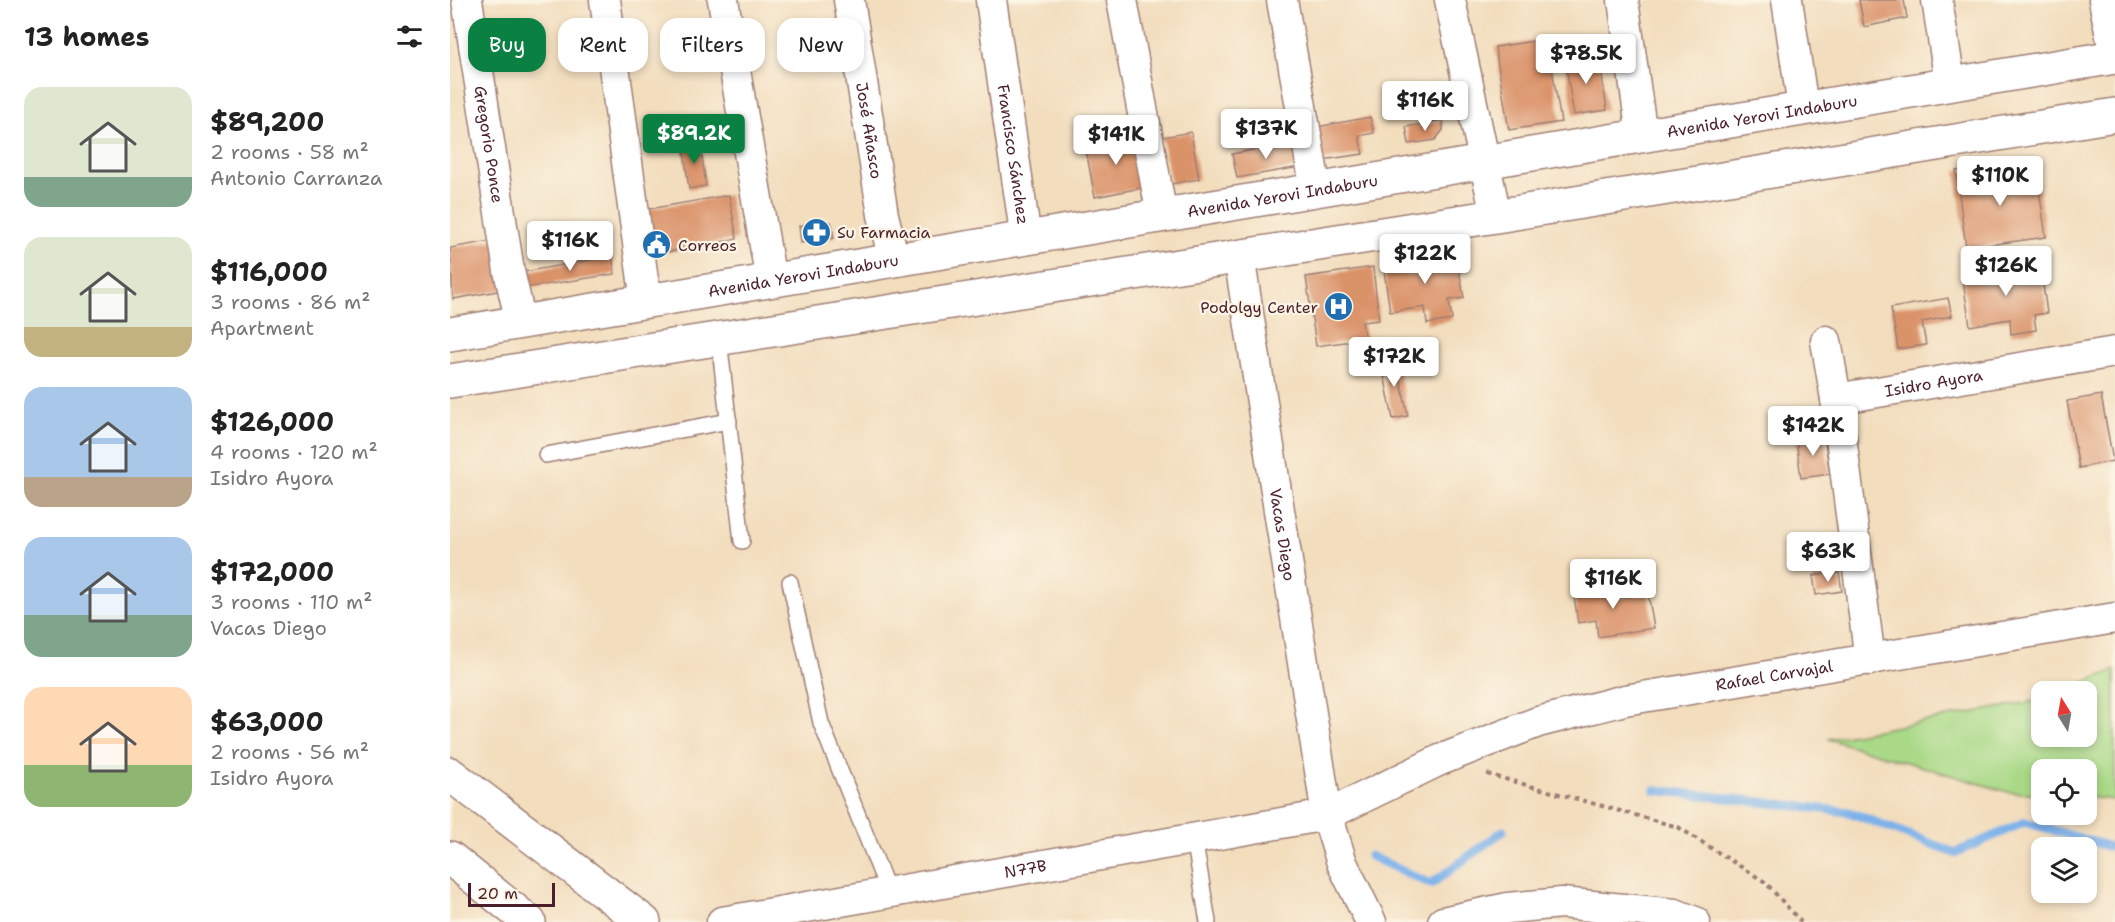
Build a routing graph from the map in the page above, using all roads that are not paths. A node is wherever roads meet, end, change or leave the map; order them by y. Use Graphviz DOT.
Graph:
graph roads {
  1 [pos="467,0"];
  2 [pos="605,0"];
  3 [pos="723,0"];
  4 [pos="849,0"];
  5 [pos="991,0"];
  6 [pos="1122,0"];
  7 [pos="1282,0"];
  8 [pos="1450,0"];
  9 [pos="1623,0"];
  10 [pos="1787,0"];
  11 [pos="1937,0"];
  12 [pos="2104,0"];
  13 [pos="2115,57"];
  14 [pos="1950,83"];
  15 [pos="1803,108"];
  16 [pos="2115,115"];
  17 [pos="1642,136"];
  18 [pos="1486,162"];
  19 [pos="1316,190"];
  20 [pos="1162,216"];
  21 [pos="1496,216"];
  22 [pos="1026,238"];
  23 [pos="1239,256"];
  24 [pos="894,260"];
  25 [pos="771,281"];
  26 [pos="645,302"];
  27 [pos="521,322"];
  28 [pos="450,334"];
  29 [pos="719,339"];
  30 [pos="1826,341"];
  31 [pos="2115,352"];
  32 [pos="450,381"];
  33 [pos="1836,399"];
  34 [pos="729,421"];
  35 [pos="546,455"];
  36 [pos="742,541"];
  37 [pos="790,582"];
  38 [pos="2115,618"];
  39 [pos="1870,660"];
  40 [pos="450,774"];
  41 [pos="1328,814"];
  42 [pos="1194,838"];
  43 [pos="450,858"];
  44 [pos="889,893"];
  45 [pos="806,915"];
  46 [pos="1612,916"];
  47 [pos="514,918"];
  48 [pos="644,922"];
  49 [pos="722,922"];
  50 [pos="1208,922"];
  51 [pos="1371,922"];
  52 [pos="1443,922"];
  53 [pos="1695,922"];
  1 -- 27 [label="street, Gregorio Ponce"];
  2 -- 26 [label="street"];
  3 -- 25 [label="street"];
  4 -- 24 [label="street, José Añasco"];
  5 -- 22 [label="street, Francisco Sánchez"];
  6 -- 20 [label="street"];
  7 -- 19 [label="street"];
  8 -- 18 [label="street"];
  9 -- 17 [label="street"];
  10 -- 15 [label="street"];
  11 -- 14 [label="street"];
  12 -- 13 [label="street"];
  13 -- 14 [label="street, Avenida Yerovi Indaburu"];
  14 -- 15 [label="street, Avenida Yerovi Indaburu"];
  15 -- 17 [label="street, Avenida Yerovi Indaburu"];
  16 -- 21 [label="street"];
  17 -- 18 [label="street, Avenida Yerovi Indaburu"];
  18 -- 19 [label="street, Avenida Yerovi Indaburu"];
  18 -- 21 [label="street"];
  19 -- 20 [label="street, Avenida Yerovi Indaburu"];
  20 -- 22 [label="street, Avenida Yerovi Indaburu"];
  21 -- 23 [label="street"];
  22 -- 24 [label="street, Avenida Yerovi Indaburu"];
  23 -- 29 [label="street"];
  23 -- 41 [label="street, Vacas Diego"];
  24 -- 25 [label="street, Avenida Yerovi Indaburu"];
  25 -- 26 [label="street, Avenida Yerovi Indaburu"];
  26 -- 27 [label="street, Avenida Yerovi Indaburu"];
  27 -- 28 [label="street, Avenida Yerovi Indaburu"];
  29 -- 32 [label="street"];
  29 -- 34 [label="lane"];
  30 -- 33 [label="street"];
  31 -- 33 [label="street, Isidro Ayora"];
  33 -- 39 [label="street"];
  34 -- 35 [label="lane"];
  34 -- 36 [label="lane"];
  37 -- 44 [label="lane"];
  38 -- 39 [label="street, Rafael Carvajal"];
  39 -- 41 [label="street, Rafael Carvajal"];
  40 -- 48 [label="street"];
  41 -- 42 [label="street, N77B"];
  41 -- 51 [label="street, Vacas Diego"];
  42 -- 44 [label="street, N77B"];
  42 -- 50 [label="lane"];
  43 -- 47 [label="street"];
  44 -- 45 [label="street, N77B"];
  45 -- 49 [label="street, N77B"];
  46 -- 52 [label="street"];
  46 -- 53 [label="street"];
}
